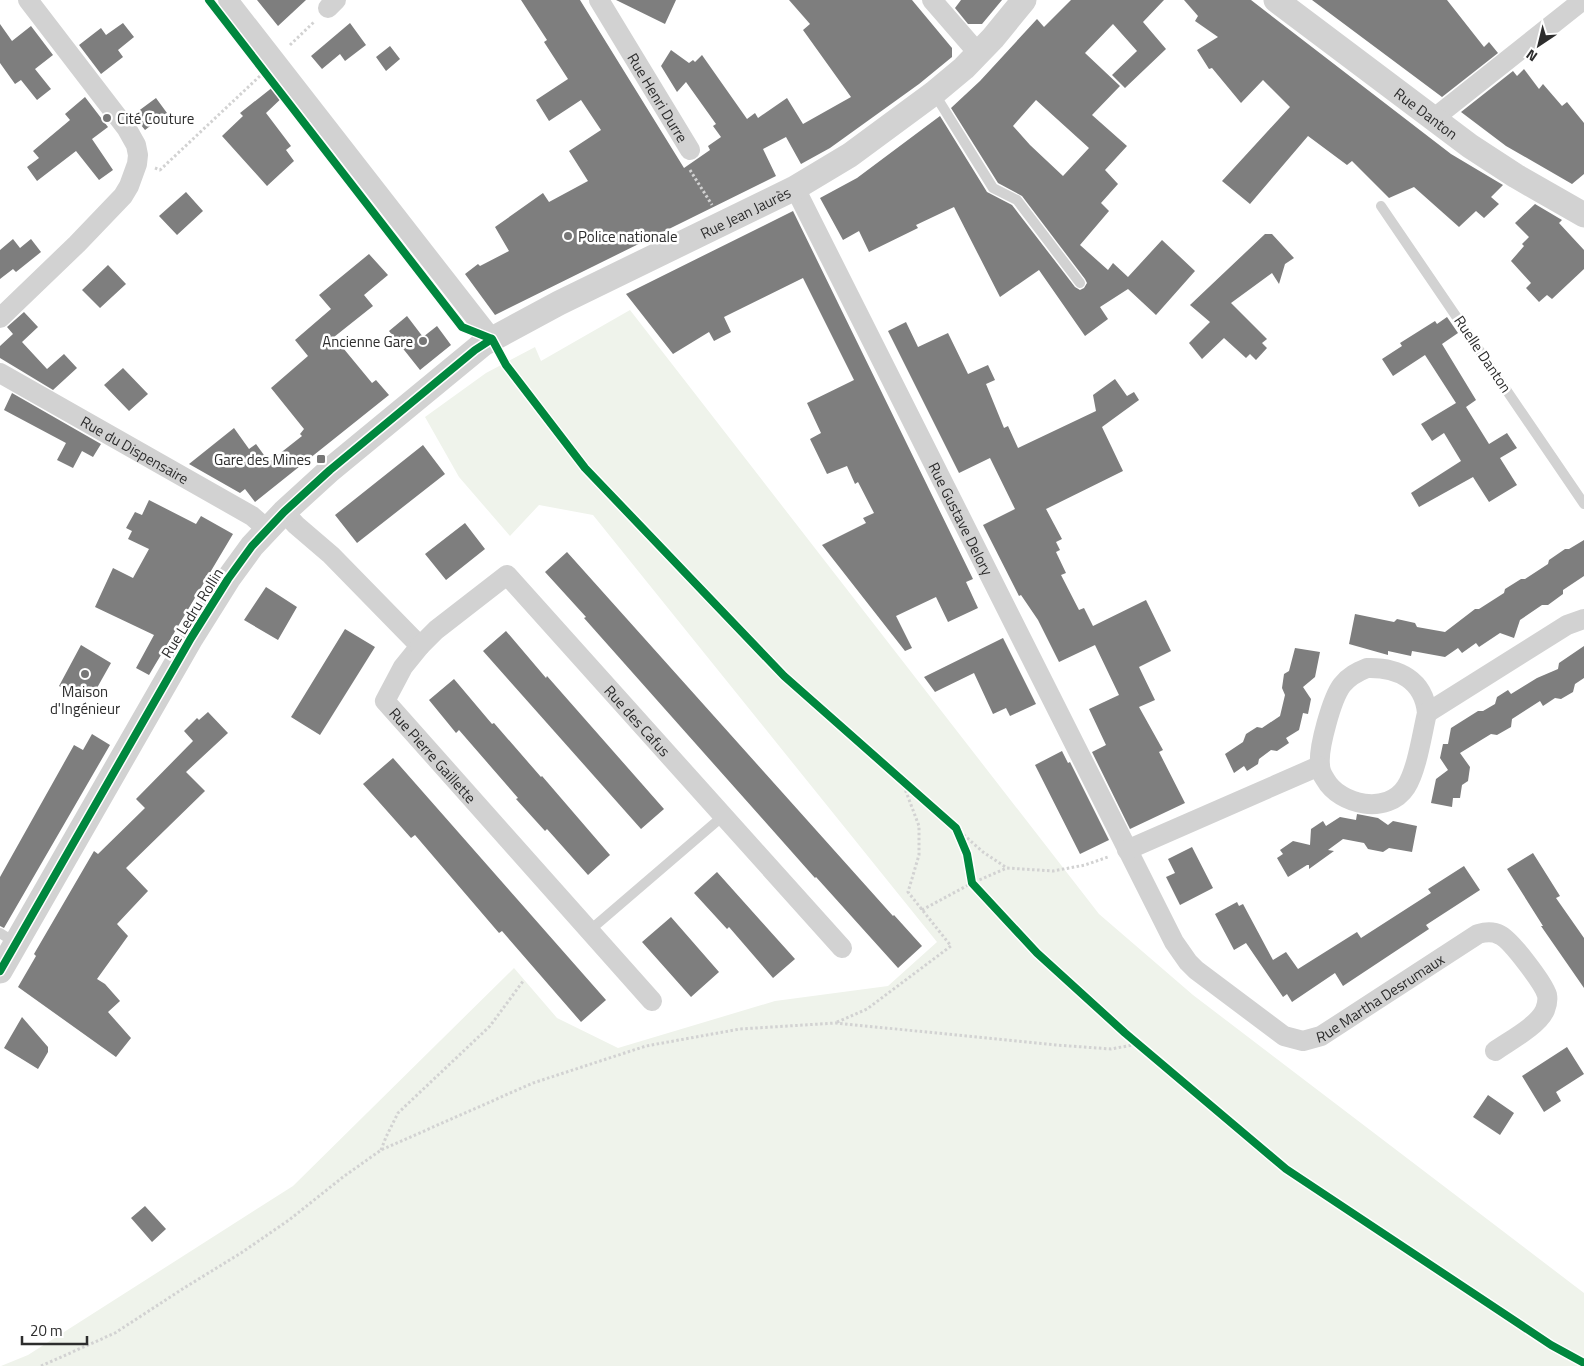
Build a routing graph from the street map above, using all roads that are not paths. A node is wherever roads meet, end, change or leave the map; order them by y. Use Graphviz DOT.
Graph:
graph roads {
  1 [pos="28,0"];
  2 [pos="228,0"];
  3 [pos="599,0"];
  4 [pos="932,0"];
  5 [pos="1024,0"];
  6 [pos="1276,0"];
  7 [pos="1583,0"];
  8 [pos="978,54"];
  9 [pos="934,93"];
  10 [pos="1433,119"];
  11 [pos="690,150"];
  12 [pos="795,188"];
  13 [pos="1381,206"];
  14 [pos="1584,215"];
  15 [pos="1080,283"];
  16 [pos="0,318"];
  17 [pos="492,339"];
  18 [pos="0,373"];
  19 [pos="1584,504"];
  20 [pos="275,520"];
  21 [pos="1575,622"];
  22 [pos="420,646"];
  23 [pos="1427,713"];
  24 [pos="1320,766"];
  25 [pos="723,816"];
  26 [pos="1127,850"];
  27 [pos="589,931"];
  28 [pos="8,938"];
  29 [pos="842,948"];
  30 [pos="0,971"];
  31 [pos="652,1001"];
  32 [pos="1495,1051"];
  1 -- 16 [label="street"];
  2 -- 17 [label="street"];
  3 -- 11 [label="street, Rue Henri Durre"];
  4 -- 8 [label="street"];
  5 -- 8 [label="street, Rue Jean Jaurès"];
  6 -- 10 [label="street, Rue Danton"];
  7 -- 10 [label="street"];
  8 -- 9 [label="street, Rue Jean Jaurès"];
  9 -- 12 [label="street, Rue Jean Jaurès"];
  9 -- 15 [label="lane"];
  10 -- 14 [label="street, Rue Danton"];
  12 -- 17 [label="street, Rue Jean Jaurès"];
  12 -- 26 [label="street, Rue Gustave Delory"];
  13 -- 19 [label="lane, Ruelle Danton"];
  17 -- 20 [label="street, Rue Ledru Rollin"];
  18 -- 20 [label="street, Rue du Dispensaire"];
  20 -- 22 [label="street"];
  20 -- 28 [label="street, Rue Ledru Rollin"];
  21 -- 23 [label="street"];
  22 -- 25 [label="street, Rue des Cafus"];
  22 -- 27 [label="street, Rue Pierre Gaillette"];
  23 -- 24 [label="street"];
  23 -- 24 [label="street"];
  24 -- 26 [label="street"];
  25 -- 27 [label="lane"];
  25 -- 29 [label="street, Rue des Cafus"];
  26 -- 32 [label="street, Rue Martha Desrumaux"];
  27 -- 31 [label="street, Rue Pierre Gaillette"];
  28 -- 30 [label="street, Rue Ledru Rollin"];
}
